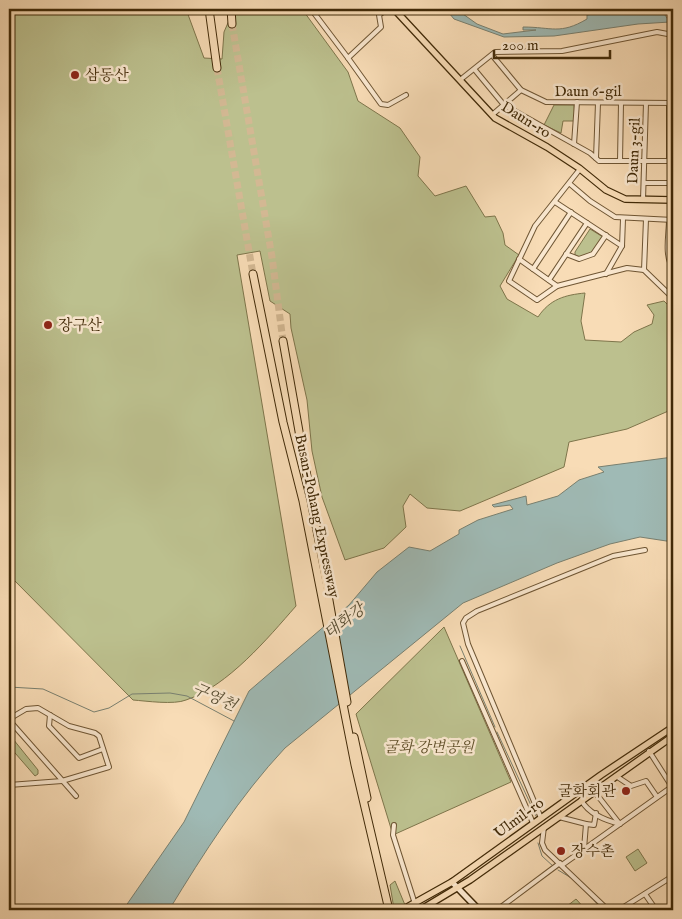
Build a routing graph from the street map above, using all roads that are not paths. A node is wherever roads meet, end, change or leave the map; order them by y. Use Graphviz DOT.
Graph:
graph roads {
  1 [pos="209,9"];
  2 [pos="230,9"];
  3 [pos="311,9"];
  4 [pos="387,9"];
  5 [pos="394,9"];
  6 [pos="232,24"];
  7 [pos="673,35"];
  8 [pos="492,56"];
  9 [pos="348,58"];
  10 [pos="217,68"];
  11 [pos="475,70"];
  12 [pos="460,80"];
  13 [pos="521,90"];
  14 [pos="406,95"];
  15 [pos="577,102"];
  16 [pos="598,103"];
  17 [pos="621,103"];
  18 [pos="646,103"];
  19 [pos="671,103"];
  20 [pos="504,105"];
  21 [pos="492,115"];
  22 [pos="574,144"];
  23 [pos="596,158"];
  24 [pos="620,161"];
  25 [pos="671,161"];
  26 [pos="645,162"];
  27 [pos="580,169"];
  28 [pos="645,183"];
  29 [pos="673,183"];
  30 [pos="570,184"];
  31 [pos="643,200"];
  32 [pos="673,200"];
  33 [pos="555,202"];
  34 [pos="571,212"];
  35 [pos="624,219"];
  36 [pos="646,219"];
  37 [pos="671,220"];
  38 [pos="587,223"];
  39 [pos="606,235"];
  40 [pos="622,246"];
  41 [pos="566,254"];
  42 [pos="519,259"];
  43 [pos="673,268"];
  44 [pos="533,269"];
  45 [pos="644,270"];
  46 [pos="254,274"];
  47 [pos="606,274"];
  48 [pos="549,280"];
  49 [pos="556,286"];
  50 [pos="673,298"];
  51 [pos="283,341"];
  52 [pos="645,550"];
  53 [pos="315,551"];
  54 [pos="462,661"];
  55 [pos="50,715"];
  56 [pos="9,720"];
  57 [pos="503,726"];
  58 [pos="673,727"];
  59 [pos="493,731"];
  60 [pos="673,736"];
  61 [pos="103,749"];
  62 [pos="649,752"];
  63 [pos="615,776"];
  64 [pos="62,781"];
  65 [pos="9,785"];
  66 [pos="672,787"];
  67 [pos="594,791"];
  68 [pos="76,796"];
  69 [pos="657,797"];
  70 [pos="581,800"];
  71 [pos="596,812"];
  72 [pos="558,817"];
  73 [pos="541,818"];
  74 [pos="533,824"];
  75 [pos="586,824"];
  76 [pos="620,824"];
  77 [pos="394,825"];
  78 [pos="544,827"];
  79 [pos="584,849"];
  80 [pos="561,864"];
  81 [pos="673,876"];
  82 [pos="452,882"];
  83 [pos="457,888"];
  84 [pos="645,894"];
  85 [pos="415,904"];
  86 [pos="389,910"];
  87 [pos="393,910"];
  88 [pos="402,910"];
  89 [pos="420,910"];
  90 [pos="478,910"];
  91 [pos="496,910"];
  92 [pos="608,910"];
  93 [pos="619,910"];
  94 [pos="656,910"];
  1 -- 10 [label="highway"];
  2 -- 6 [label="highway"];
  3 -- 9 [label="street"];
  4 -- 9 [label="street"];
  5 -- 12 [label="main road, Daun-ro"];
  7 -- 8 [label="street"];
  8 -- 11 [label="street"];
  8 -- 13 [label="street, Daun 6-gil"];
  9 -- 14 [label="street"];
  11 -- 12 [label="street"];
  11 -- 20 [label="street"];
  12 -- 21 [label="main road, Daun-ro"];
  13 -- 15 [label="street, Daun 6-gil"];
  13 -- 20 [label="street"];
  15 -- 16 [label="street, Daun 6-gil"];
  15 -- 22 [label="street"];
  16 -- 17 [label="street, Daun 6-gil"];
  16 -- 23 [label="street"];
  17 -- 18 [label="street, Daun 6-gil"];
  17 -- 24 [label="street"];
  18 -- 19 [label="street, Daun 6-gil"];
  18 -- 26 [label="street, Daun 3-gil"];
  19 -- 25 [label="street"];
  20 -- 21 [label="street"];
  20 -- 22 [label="street"];
  21 -- 27 [label="main road, Daun-ro"];
  22 -- 23 [label="street"];
  23 -- 24 [label="street"];
  24 -- 26 [label="street"];
  25 -- 26 [label="street"];
  26 -- 28 [label="street, Daun 3-gil"];
  27 -- 30 [label="street"];
  27 -- 31 [label="main road, Daun-ro"];
  28 -- 29 [label="street"];
  28 -- 31 [label="street, Daun 3-gil"];
  30 -- 33 [label="street"];
  30 -- 35 [label="street"];
  31 -- 32 [label="main road, Daun-ro"];
  33 -- 34 [label="street"];
  33 -- 42 [label="street"];
  34 -- 38 [label="street"];
  34 -- 44 [label="street"];
  35 -- 36 [label="street"];
  35 -- 40 [label="street"];
  36 -- 37 [label="street"];
  36 -- 45 [label="street"];
  37 -- 43 [label="street"];
  38 -- 39 [label="street"];
  38 -- 41 [label="street"];
  39 -- 40 [label="street"];
  39 -- 41 [label="street"];
  40 -- 47 [label="street"];
  41 -- 48 [label="street"];
  42 -- 44 [label="street"];
  42 -- 49 [label="street"];
  44 -- 48 [label="street"];
  45 -- 47 [label="street"];
  45 -- 50 [label="street"];
  46 -- 53 [label="highway, Busan-Pohang Expressway"];
  47 -- 49 [label="street"];
  48 -- 49 [label="street"];
  51 -- 53 [label="highway, Busan-Pohang Expressway"];
  52 -- 57 [label="street"];
  53 -- 86 [label="highway, Busan-Pohang Expressway"];
  53 -- 87 [label="highway, Busan-Pohang Expressway"];
  54 -- 59 [label="street"];
  55 -- 56 [label="street"];
  55 -- 61 [label="street"];
  55 -- 61 [label="street"];
  56 -- 64 [label="street"];
  57 -- 59 [label="street"];
  57 -- 73 [label="street"];
  58 -- 73 [label="main road, Ulmil-ro"];
  59 -- 74 [label="street"];
  60 -- 62 [label="main road, Ulmil-ro"];
  61 -- 64 [label="street"];
  62 -- 63 [label="main road, Ulmil-ro"];
  62 -- 66 [label="street"];
  63 -- 67 [label="main road, Ulmil-ro"];
  63 -- 69 [label="street"];
  64 -- 65 [label="street"];
  64 -- 68 [label="street"];
  66 -- 69 [label="street"];
  67 -- 70 [label="main road, Ulmil-ro"];
  67 -- 76 [label="street"];
  69 -- 76 [label="street"];
  70 -- 71 [label="street"];
  70 -- 72 [label="main road, Ulmil-ro"];
  71 -- 75 [label="street"];
  71 -- 76 [label="street"];
  72 -- 75 [label="street"];
  72 -- 78 [label="main road, Ulmil-ro"];
  73 -- 74 [label="main road, Ulmil-ro"];
  74 -- 82 [label="main road, Ulmil-ro"];
  75 -- 79 [label="street"];
  76 -- 79 [label="street"];
  77 -- 85 [label="street"];
  78 -- 80 [label="street"];
  78 -- 83 [label="main road, Ulmil-ro"];
  79 -- 80 [label="street"];
  80 -- 91 [label="street"];
  80 -- 92 [label="street"];
  81 -- 84 [label="street"];
  82 -- 83 [label="main road"];
  82 -- 85 [label="main road, Ulmil-ro"];
  83 -- 89 [label="main road, Ulmil-ro"];
  83 -- 90 [label="main road"];
  84 -- 93 [label="street"];
  84 -- 94 [label="street"];
  85 -- 88 [label="main road, Ulmil-ro"];
}
